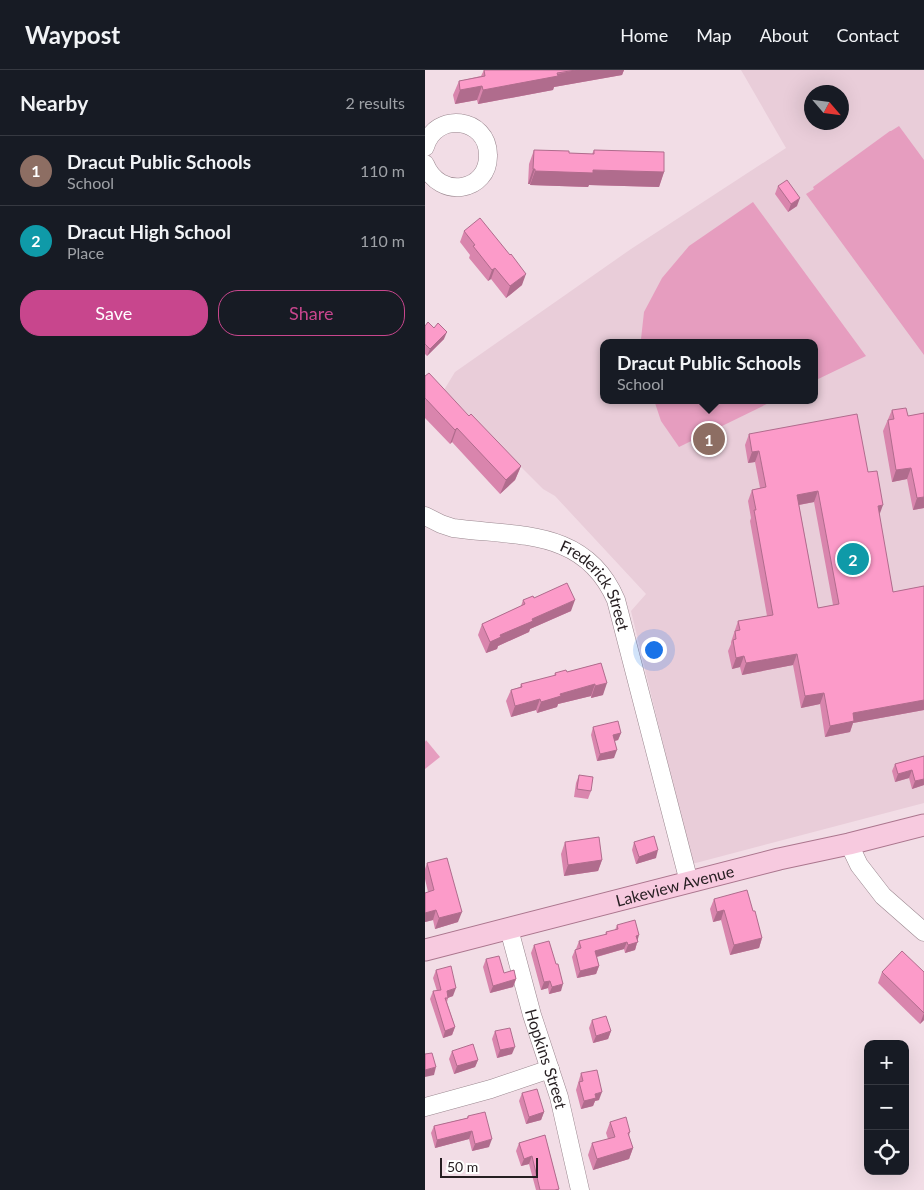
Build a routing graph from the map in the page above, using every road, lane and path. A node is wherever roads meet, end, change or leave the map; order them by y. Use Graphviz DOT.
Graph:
graph roads {
  1 [pos="425,147"];
  2 [pos="427,174"];
  3 [pos="425,516"];
  4 [pos="924,825"];
  5 [pos="849,844"];
  6 [pos="689,882"];
  7 [pos="509,928"];
  8 [pos="924,932"];
  9 [pos="425,950"];
  10 [pos="550,1070"];
  11 [pos="425,1107"];
  12 [pos="580,1190"];
  1 -- 2 [label="street"];
  3 -- 6 [label="street, Frederick Street"];
  4 -- 5 [label="main road, Lakeview Avenue"];
  5 -- 6 [label="main road, Lakeview Avenue"];
  5 -- 8 [label="street"];
  6 -- 7 [label="main road, Lakeview Avenue"];
  7 -- 9 [label="main road, Lakeview Avenue"];
  7 -- 10 [label="street, Hopkins Street"];
  10 -- 11 [label="street"];
  10 -- 12 [label="street, Hopkins Street"];
}
